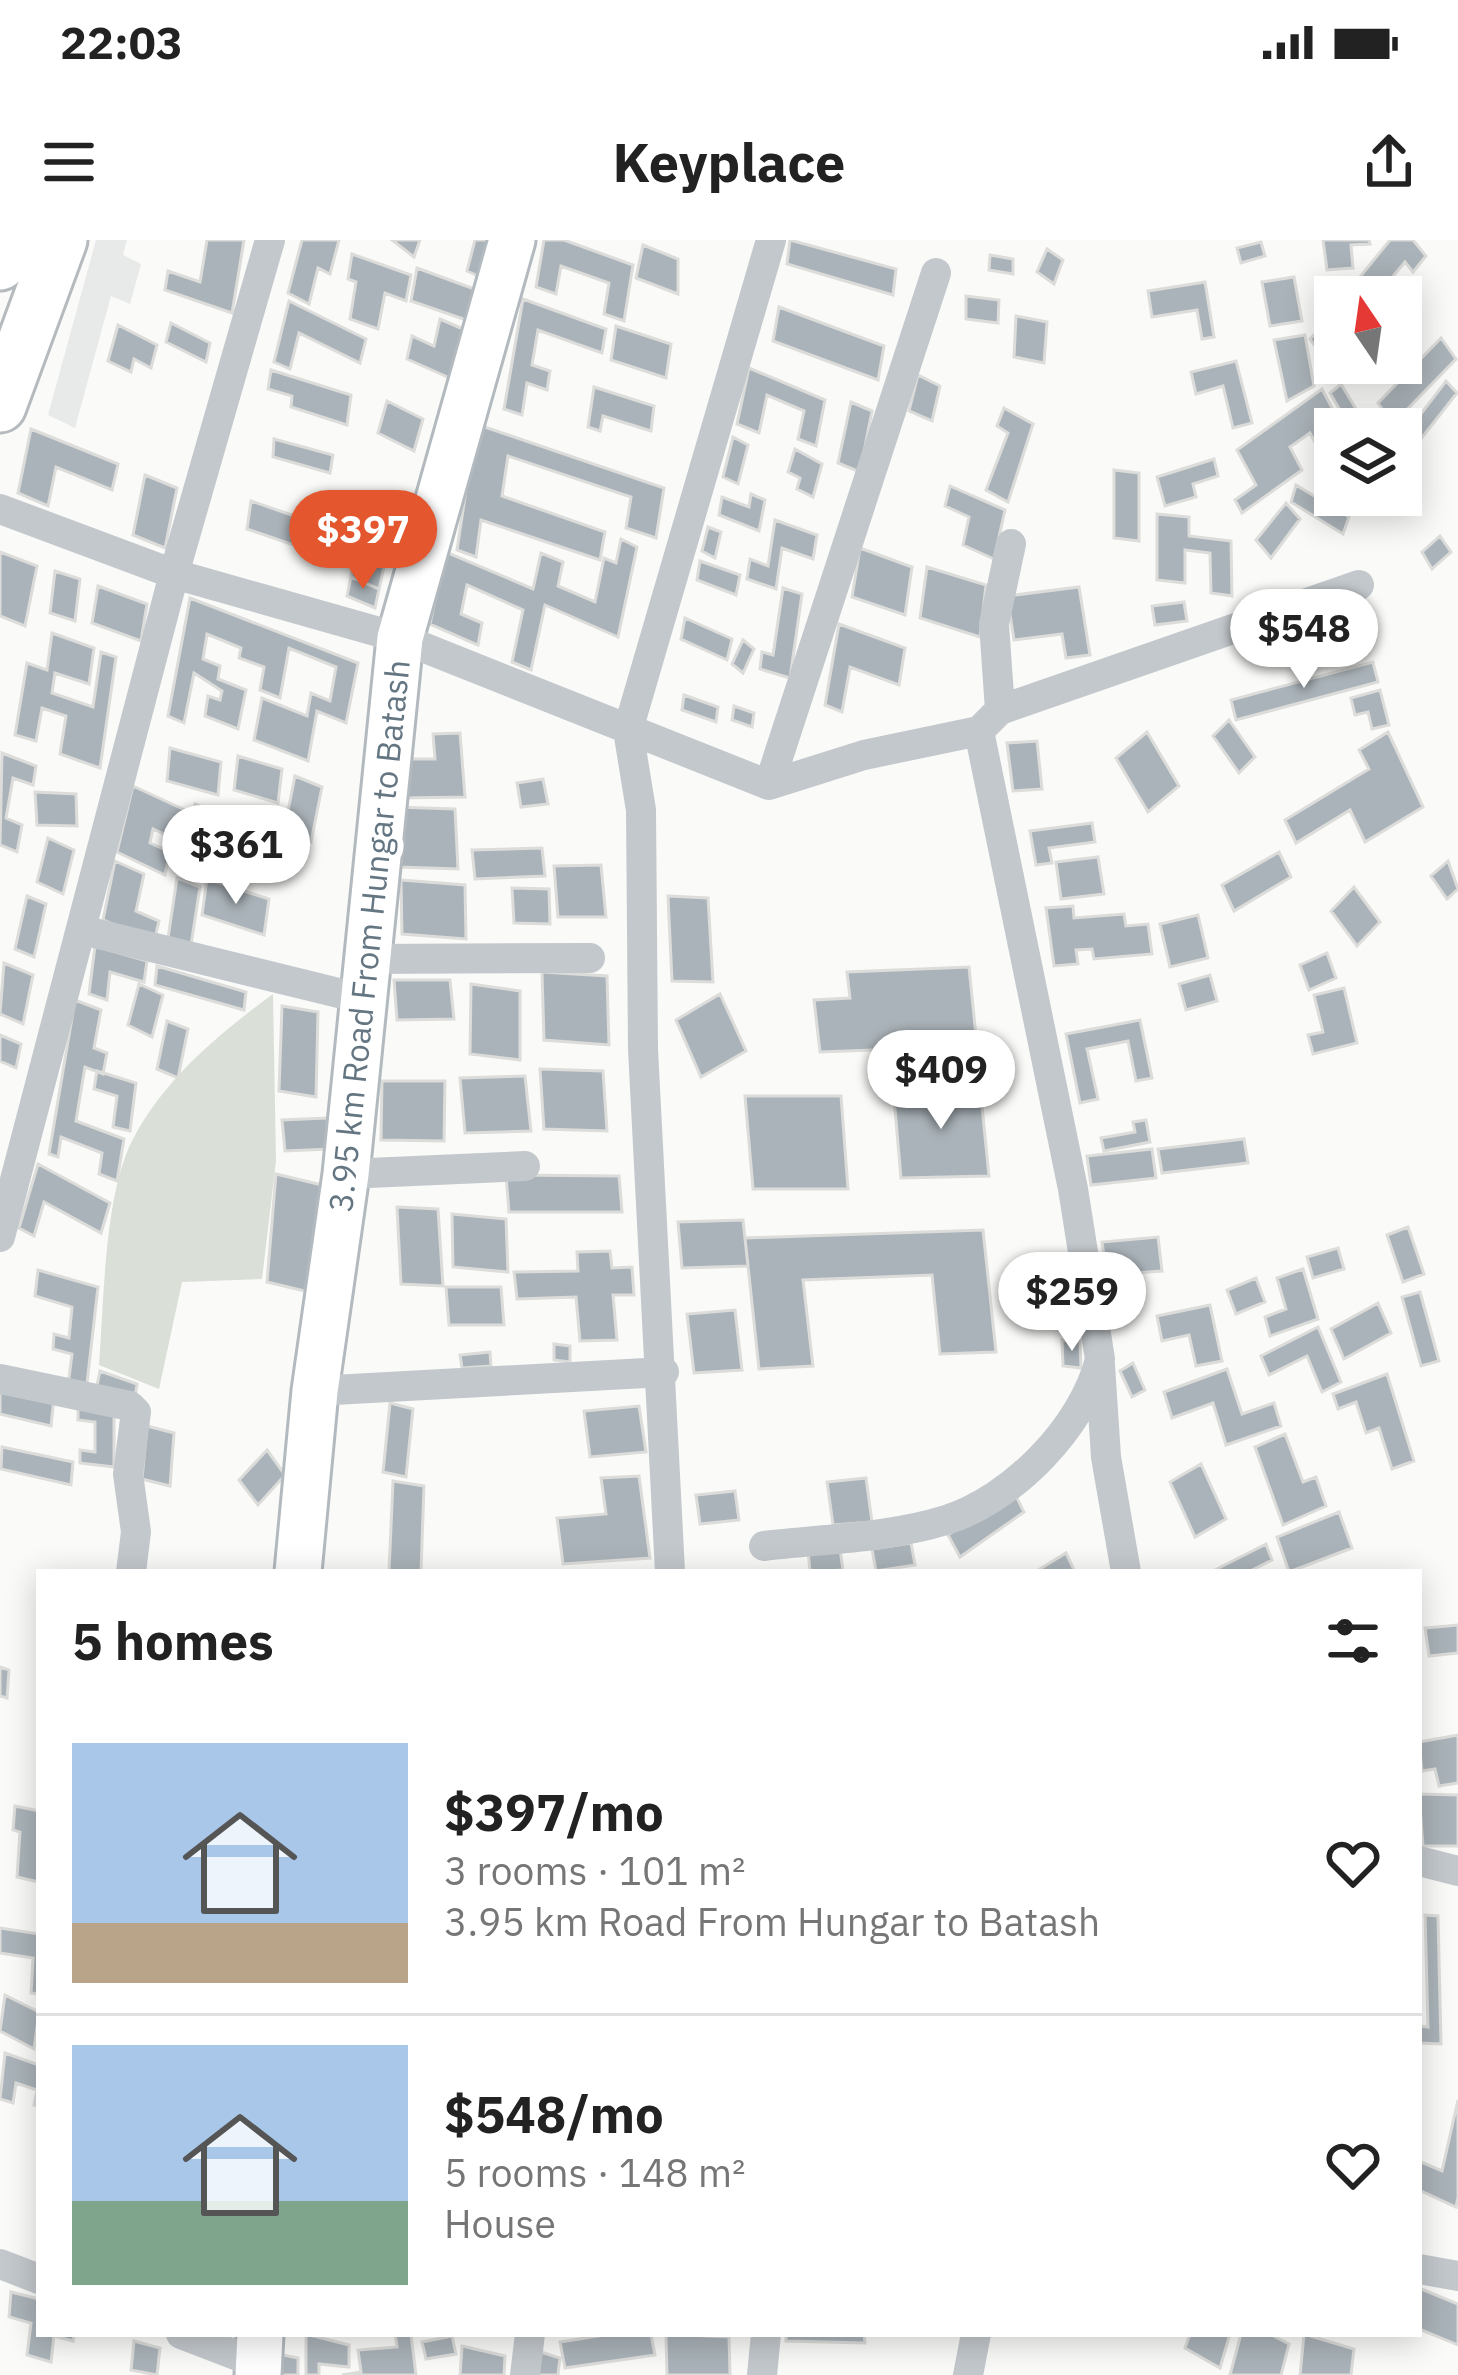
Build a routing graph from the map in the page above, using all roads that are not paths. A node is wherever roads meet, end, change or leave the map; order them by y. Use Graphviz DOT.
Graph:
graph roads {
  1 [pos="8,240"];
  2 [pos="61,240"];
  3 [pos="270,240"];
  4 [pos="512,240"];
  5 [pos="771,240"];
  6 [pos="0,263"];
  7 [pos="936,273"];
  8 [pos="2,397"];
  9 [pos="0,509"];
  10 [pos="1011,544"];
  11 [pos="174,574"];
  12 [pos="1359,585"];
  13 [pos="400,638"];
  14 [pos="990,720"];
  15 [pos="628,730"];
  16 [pos="769,785"];
  17 [pos="82,930"];
  18 [pos="590,958"];
  19 [pos="363,979"];
  20 [pos="525,1166"];
  21 [pos="346,1174"];
  22 [pos="0,1237"];
  23 [pos="1100,1360"];
  24 [pos="664,1372"];
  25 [pos="0,1379"];
  26 [pos="315,1391"];
  27 [pos="764,1546"];
  28 [pos="131,1569"];
  29 [pos="298,1569"];
  30 [pos="670,1569"];
  31 [pos="1125,1569"];
  32 [pos="1422,1862"];
  33 [pos="1458,1871"];
  34 [pos="0,2264"];
  35 [pos="1422,2270"];
  36 [pos="1458,2276"];
  37 [pos="36,2278"];
  38 [pos="191,2337"];
  39 [pos="530,2337"];
  40 [pos="766,2337"];
  41 [pos="975,2337"];
  42 [pos="259,2358"];
  43 [pos="525,2375"];
  44 [pos="762,2375"];
  45 [pos="968,2375"];
  1 -- 6 [label="main road"];
  2 -- 8 [label="main road"];
  3 -- 11 [label="street"];
  4 -- 13 [label="street, 3.95 km Road From Hungar to Batash"];
  5 -- 15 [label="street"];
  7 -- 16 [label="street"];
  9 -- 11 [label="street"];
  10 -- 14 [label="street"];
  11 -- 13 [label="street"];
  11 -- 17 [label="street"];
  12 -- 14 [label="street"];
  13 -- 15 [label="street"];
  13 -- 19 [label="street, 3.95 km Road From Hungar to Batash"];
  14 -- 16 [label="street"];
  14 -- 23 [label="street"];
  15 -- 16 [label="street"];
  15 -- 24 [label="street"];
  17 -- 19 [label="street"];
  17 -- 22 [label="street"];
  18 -- 19 [label="street"];
  19 -- 21 [label="street, 3.95 km Road From Hungar to Batash"];
  20 -- 21 [label="street"];
  21 -- 26 [label="street, 3.95 km Road From Hungar to Batash"];
  23 -- 27 [label="street"];
  23 -- 31 [label="street"];
  24 -- 26 [label="street"];
  24 -- 30 [label="street"];
  25 -- 28 [label="street"];
  26 -- 29 [label="street, 3.95 km Road From Hungar to Batash"];
  32 -- 33 [label="street"];
  34 -- 37 [label="street"];
  35 -- 36 [label="street"];
  38 -- 42 [label="street"];
  39 -- 43 [label="street"];
  40 -- 44 [label="street"];
  41 -- 45 [label="street"];
}
